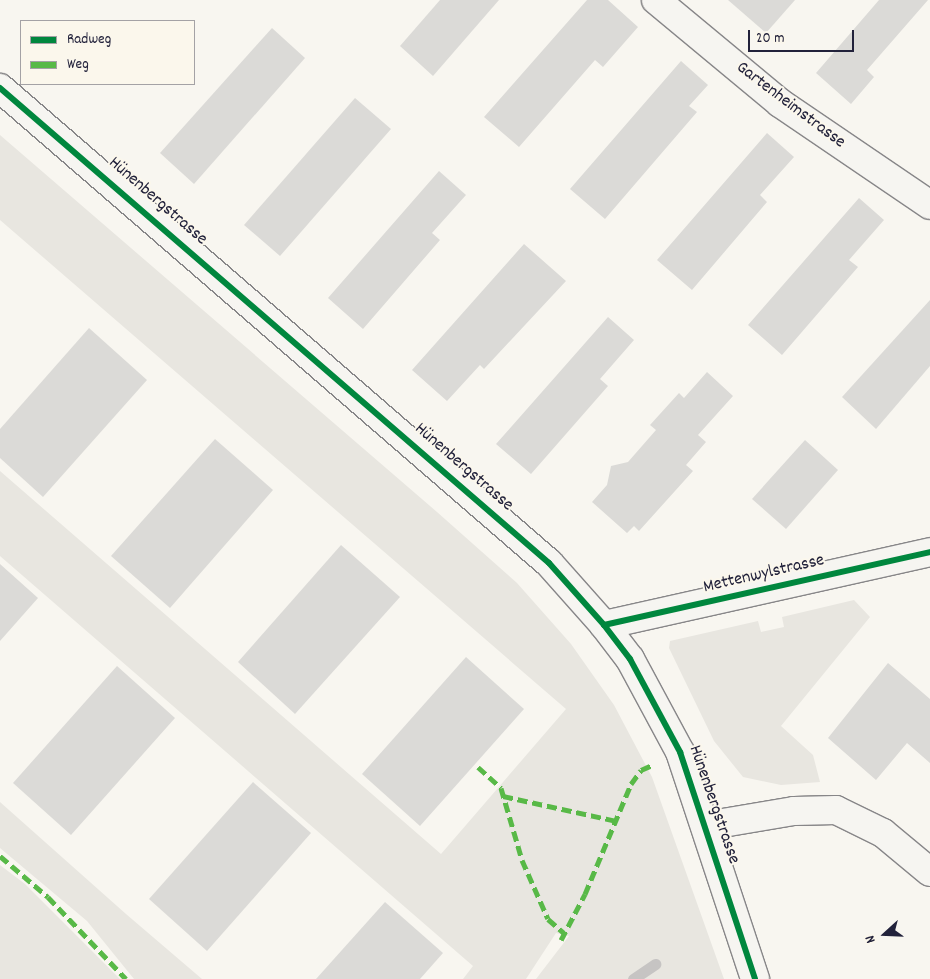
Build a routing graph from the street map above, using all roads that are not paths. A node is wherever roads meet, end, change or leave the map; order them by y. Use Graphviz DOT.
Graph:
graph roads {
  1 [pos="656,0"];
  2 [pos="0,88"];
  3 [pos="930,205"];
  4 [pos="930,552"];
  5 [pos="604,625"];
  6 [pos="705,826"];
  7 [pos="930,872"];
  8 [pos="755,979"];
  1 -- 3 [label="street, Gartenheimstrasse"];
  2 -- 5 [label="street, Hünenbergstrasse"];
  4 -- 5 [label="street, Mettenwylstrasse"];
  5 -- 6 [label="street, Hünenbergstrasse"];
  6 -- 7 [label="street"];
  6 -- 8 [label="street, Hünenbergstrasse"];
}
